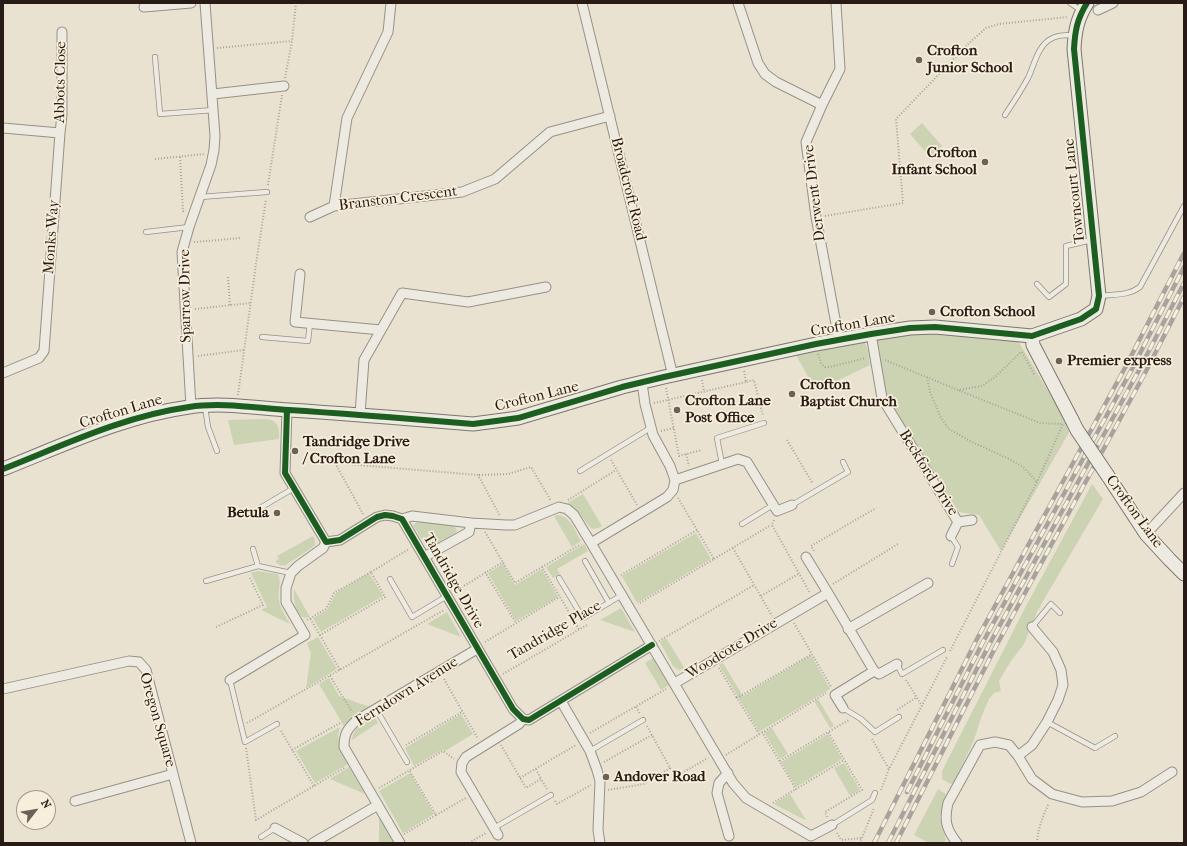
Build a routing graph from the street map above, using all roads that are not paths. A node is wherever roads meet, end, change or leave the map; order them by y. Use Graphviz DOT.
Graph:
graph roads {
  1 [pos="191,3"];
  2 [pos="205,3"];
  3 [pos="390,3"];
  4 [pos="582,3"];
  5 [pos="738,3"];
  6 [pos="836,3"];
  7 [pos="1070,3"];
  8 [pos="1113,3"];
  9 [pos="144,7"];
  10 [pos="1083,10"];
  11 [pos="1098,10"];
  12 [pos="62,32"];
  13 [pos="1075,35"];
  14 [pos="155,57"];
  15 [pos="284,86"];
  16 [pos="213,94"];
  17 [pos="822,105"];
  18 [pos="214,110"];
  19 [pos="1004,115"];
  20 [pos="610,116"];
  21 [pos="3,128"];
  22 [pos="60,133"];
  23 [pos="267,192"];
  24 [pos="200,197"];
  25 [pos="334,206"];
  26 [pos="1184,206"];
  27 [pos="310,218"];
  28 [pos="189,227"];
  29 [pos="146,232"];
  30 [pos="1093,240"];
  31 [pos="300,274"];
  32 [pos="1037,284"];
  33 [pos="546,287"];
  34 [pos="1099,296"];
  35 [pos="310,324"];
  36 [pos="381,330"];
  37 [pos="871,334"];
  38 [pos="1032,336"];
  39 [pos="262,337"];
  40 [pos="839,340"];
  41 [pos="3,373"];
  42 [pos="668,377"];
  43 [pos="642,383"];
  44 [pos="191,406"];
  45 [pos="204,406"];
  46 [pos="287,410"];
  47 [pos="360,414"];
  48 [pos="764,424"];
  49 [pos="652,430"];
  50 [pos="217,451"];
  51 [pos="843,462"];
  52 [pos="722,464"];
  53 [pos="3,469"];
  54 [pos="580,471"];
  55 [pos="676,480"];
  56 [pos="294,488"];
  57 [pos="1184,493"];
  58 [pos="792,505"];
  59 [pos="260,508"];
  60 [pos="775,508"];
  61 [pos="402,519"];
  62 [pos="972,520"];
  63 [pos="958,522"];
  64 [pos="476,523"];
  65 [pos="742,524"];
  66 [pos="1146,534"];
  67 [pos="951,536"];
  68 [pos="326,542"];
  69 [pos="591,543"];
  70 [pos="253,549"];
  71 [pos="424,557"];
  72 [pos="806,557"];
  73 [pos="585,561"];
  74 [pos="952,564"];
  75 [pos="258,566"];
  76 [pos="291,573"];
  77 [pos="1184,574"];
  78 [pos="559,578"];
  79 [pos="390,579"];
  80 [pos="206,581"];
  81 [pos="928,583"];
  82 [pos="826,591"];
  83 [pos="622,595"];
  84 [pos="447,596"];
  85 [pos="609,603"];
  86 [pos="1060,612"];
  87 [pos="1032,627"];
  88 [pos="848,629"];
  89 [pos="652,645"];
  90 [pos="477,648"];
  91 [pos="943,650"];
  92 [pos="897,664"];
  93 [pos="874,671"];
  94 [pos="230,680"];
  95 [pos="675,683"];
  96 [pos="3,689"];
  97 [pos="561,701"];
  98 [pos="843,708"];
  99 [pos="376,709"];
  100 [pos="899,717"];
  101 [pos="524,719"];
  102 [pos="643,720"];
  103 [pos="1047,722"];
  104 [pos="276,724"];
  105 [pos="1115,736"];
  106 [pos="590,751"];
  107 [pos="1018,756"];
  108 [pos="407,762"];
  109 [pos="1172,772"];
  110 [pos="173,774"];
  111 [pos="728,774"];
  112 [pos="875,793"];
  113 [pos="551,795"];
  114 [pos="75,801"];
  115 [pos="378,805"];
  116 [pos="832,825"];
  117 [pos="276,828"];
  118 [pos="496,832"];
  119 [pos="729,836"];
  120 [pos="811,836"];
  121 [pos="261,837"];
  122 [pos="399,841"];
  123 [pos="191,843"];
  124 [pos="303,843"];
  125 [pos="313,843"];
  126 [pos="600,843"];
  127 [pos="804,843"];
  128 [pos="957,843"];
  1 -- 9 [label="street"];
  2 -- 16 [label="street, Sparrow Drive"];
  3 -- 25 [label="street"];
  4 -- 20 [label="street, Broadcroft Road"];
  5 -- 17 [label="street"];
  6 -- 17 [label="street, Derwent Drive"];
  7 -- 10 [label="lane"];
  8 -- 11 [label="street"];
  10 -- 13 [label="street, Towncourt Lane"];
  12 -- 22 [label="street, Abbots Close"];
  13 -- 19 [label="lane"];
  13 -- 30 [label="street, Towncourt Lane"];
  14 -- 18 [label="lane"];
  15 -- 16 [label="street"];
  16 -- 18 [label="street, Sparrow Drive"];
  17 -- 40 [label="street, Derwent Drive"];
  18 -- 24 [label="street, Sparrow Drive"];
  20 -- 25 [label="street, Branston Crescent"];
  20 -- 42 [label="street, Broadcroft Road"];
  21 -- 22 [label="street"];
  22 -- 41 [label="street, Monks Way"];
  23 -- 24 [label="lane"];
  24 -- 28 [label="street, Sparrow Drive"];
  25 -- 27 [label="street, Branston Crescent"];
  26 -- 34 [label="lane"];
  28 -- 29 [label="lane"];
  28 -- 44 [label="street, Sparrow Drive"];
  30 -- 32 [label="lane"];
  30 -- 34 [label="street, Towncourt Lane"];
  31 -- 35 [label="street"];
  33 -- 36 [label="street"];
  34 -- 38 [label="street"];
  35 -- 36 [label="street"];
  35 -- 39 [label="lane"];
  36 -- 47 [label="street"];
  37 -- 38 [label="street, Crofton Lane"];
  37 -- 40 [label="street, Crofton Lane"];
  37 -- 63 [label="street, Beckford Drive"];
  38 -- 66 [label="street, Crofton Lane, bridge"];
  40 -- 42 [label="street, Crofton Lane"];
  42 -- 43 [label="street, Crofton Lane"];
  43 -- 47 [label="street, Crofton Lane"];
  43 -- 49 [label="street"];
  44 -- 45 [label="street, Crofton Lane"];
  44 -- 53 [label="street, Crofton Lane"];
  45 -- 46 [label="street, Crofton Lane"];
  45 -- 50 [label="lane"];
  46 -- 47 [label="street, Crofton Lane"];
  46 -- 56 [label="street"];
  48 -- 52 [label="lane"];
  49 -- 54 [label="lane"];
  49 -- 55 [label="street"];
  51 -- 58 [label="lane"];
  52 -- 55 [label="street"];
  52 -- 60 [label="street"];
  55 -- 69 [label="street"];
  56 -- 59 [label="lane"];
  56 -- 68 [label="street"];
  57 -- 66 [label="street"];
  58 -- 60 [label="street"];
  60 -- 65 [label="lane"];
  61 -- 64 [label="street"];
  61 -- 68 [label="street"];
  61 -- 71 [label="street, Tandridge Drive"];
  62 -- 63 [label="street, Beckford Drive"];
  63 -- 67 [label="street, Beckford Drive"];
  64 -- 69 [label="street"];
  64 -- 71 [label="street"];
  66 -- 77 [label="street, Crofton Lane"];
  67 -- 74 [label="lane"];
  68 -- 76 [label="street"];
  69 -- 83 [label="street"];
  70 -- 75 [label="lane"];
  71 -- 84 [label="street, Tandridge Drive"];
  72 -- 82 [label="street"];
  73 -- 85 [label="lane"];
  75 -- 76 [label="lane"];
  75 -- 80 [label="lane"];
  76 -- 94 [label="street"];
  78 -- 85 [label="lane"];
  79 -- 84 [label="lane"];
  81 -- 88 [label="street"];
  82 -- 88 [label="street"];
  82 -- 95 [label="street, Woodcote Drive"];
  83 -- 85 [label="lane"];
  83 -- 89 [label="street"];
  84 -- 90 [label="street, Tandridge Drive"];
  86 -- 87 [label="lane"];
  87 -- 103 [label="street"];
  88 -- 93 [label="street"];
  89 -- 95 [label="street"];
  89 -- 97 [label="street"];
  90 -- 99 [label="street, Ferndown Avenue"];
  90 -- 101 [label="street, Tandridge Drive"];
  91 -- 92 [label="lane"];
  92 -- 93 [label="street"];
  93 -- 98 [label="street"];
  94 -- 104 [label="lane"];
  95 -- 111 [label="street"];
  96 -- 110 [label="street, Oregon Square"];
  97 -- 101 [label="street"];
  97 -- 106 [label="street"];
  98 -- 100 [label="lane"];
  99 -- 108 [label="lane"];
  99 -- 115 [label="street, Ferndown Avenue"];
  101 -- 118 [label="street"];
  102 -- 106 [label="lane"];
  103 -- 105 [label="lane"];
  103 -- 107 [label="street"];
  106 -- 126 [label="street"];
  107 -- 109 [label="street"];
  107 -- 128 [label="street"];
  110 -- 114 [label="street"];
  110 -- 123 [label="street, Oregon Square"];
  111 -- 119 [label="street"];
  111 -- 120 [label="street"];
  112 -- 116 [label="lane"];
  113 -- 118 [label="lane"];
  115 -- 122 [label="street, Ferndown Avenue"];
  115 -- 125 [label="street"];
  116 -- 120 [label="street"];
  117 -- 121 [label="lane"];
  117 -- 124 [label="street"];
  120 -- 127 [label="street"];
}
